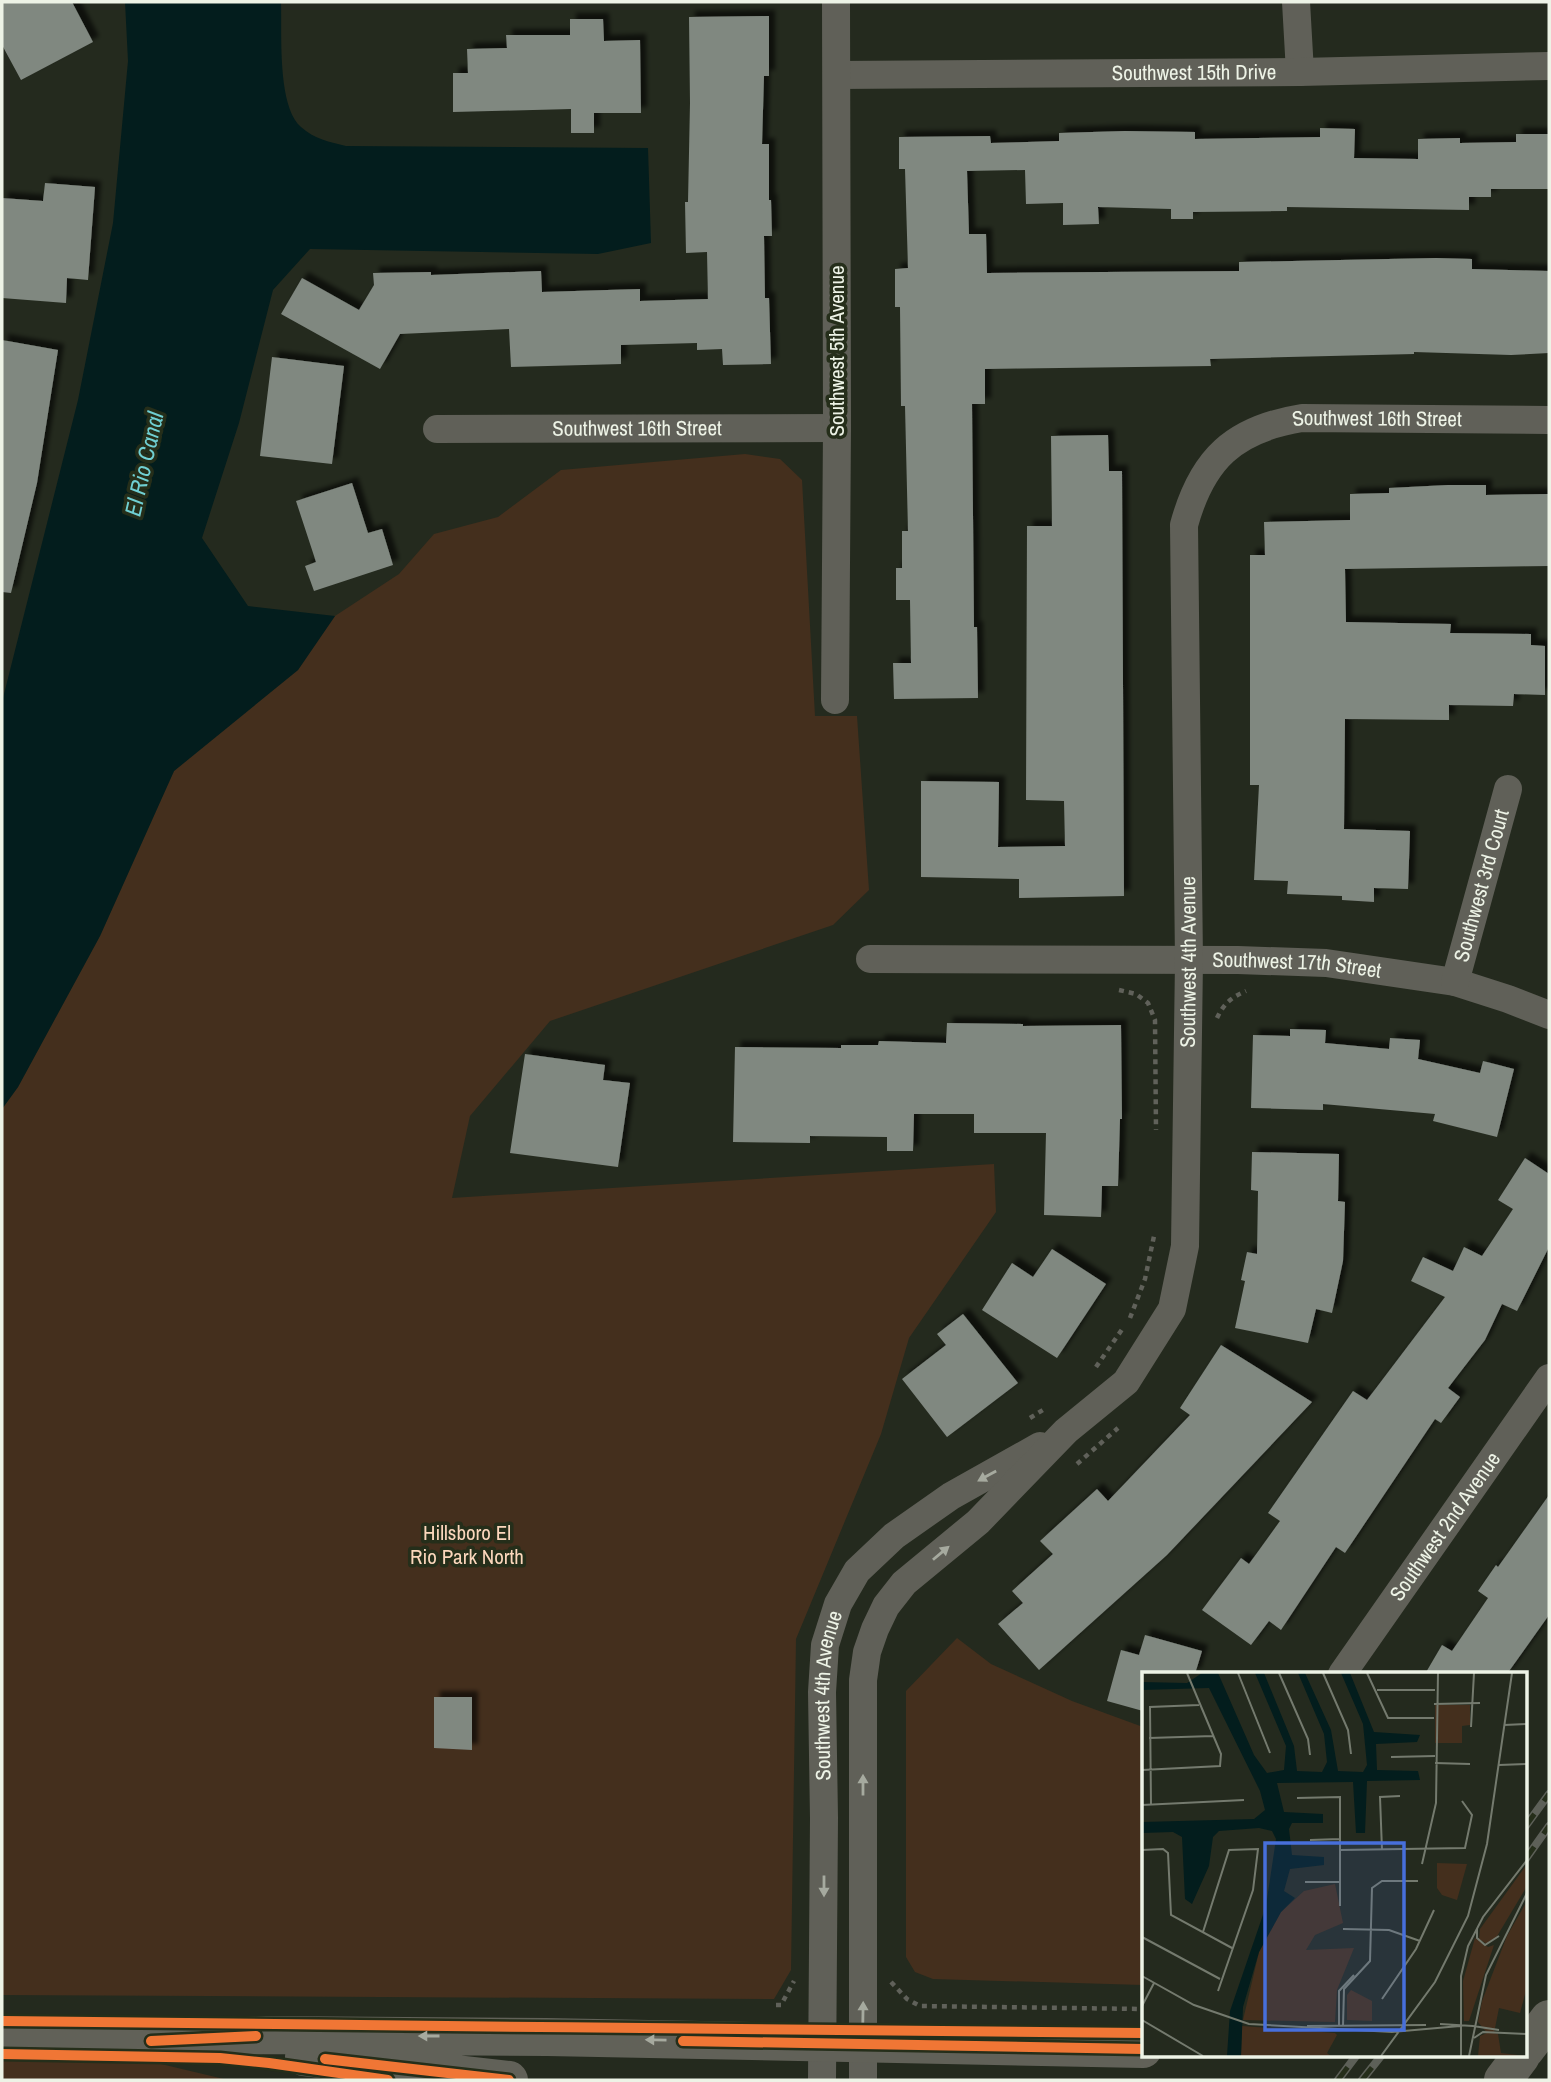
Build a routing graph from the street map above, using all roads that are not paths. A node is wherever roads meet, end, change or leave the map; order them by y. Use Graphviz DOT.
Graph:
graph roads {
  1 [pos="836,2"];
  2 [pos="1296,2"];
  3 [pos="1549,66"];
  4 [pos="1300,72"];
  5 [pos="837,75"];
  6 [pos="1549,420"];
  7 [pos="837,428"];
  8 [pos="437,429"];
  9 [pos="1216,459"];
  10 [pos="835,700"];
  11 [pos="1508,789"];
  12 [pos="870,959"];
  13 [pos="1189,961"];
  14 [pos="1455,982"];
  15 [pos="1549,1015"];
  16 [pos="1549,1378"];
  17 [pos="1066,1431"];
  18 [pos="951,1496"];
  19 [pos="978,1522"];
  20 [pos="876,1552"];
  21 [pos="904,1583"];
  22 [pos="1343,1672"];
  23 [pos="1549,2019"];
  24 [pos="2,2036"];
  25 [pos="151,2041"];
  26 [pos="1142,2049"];
  27 [pos="1526,2049"];
  28 [pos="1549,2049"];
  29 [pos="1526,2050"];
  30 [pos="1520,2058"];
  31 [pos="822,2062"];
  32 [pos="863,2062"];
  33 [pos="509,2080"];
  34 [pos="1503,2080"];
  1 -- 5 [label="street, Southwest 5th Avenue"];
  2 -- 4 [label="street"];
  3 -- 4 [label="street, Southwest 15th Drive"];
  4 -- 5 [label="street, Southwest 15th Drive"];
  5 -- 7 [label="street, Southwest 5th Avenue"];
  6 -- 9 [label="street, Southwest 16th Street"];
  7 -- 8 [label="street, Southwest 16th Street"];
  7 -- 10 [label="street, Southwest 5th Avenue"];
  9 -- 13 [label="street, Southwest 4th Avenue"];
  11 -- 14 [label="street, Southwest 3rd Court"];
  12 -- 13 [label="street, Southwest 17th Street"];
  13 -- 14 [label="street, Southwest 17th Street"];
  13 -- 17 [label="street, Southwest 4th Avenue"];
  14 -- 15 [label="street, Southwest 17th Street"];
  16 -- 22 [label="street, Southwest 2nd Avenue"];
  17 -- 18 [label="street, Southwest 4th Avenue, one-way"];
  17 -- 19 [label="street, Southwest 4th Avenue"];
  18 -- 19 [label="street"];
  18 -- 20 [label="street, Southwest 4th Avenue"];
  21 -- 19 [label="street, Southwest 4th Avenue, one-way"];
  20 -- 21 [label="street"];
  20 -- 31 [label="street, Southwest 4th Avenue, one-way"];
  32 -- 21 [label="street, Southwest 4th Avenue, one-way"];
  23 -- 27 [label="main road"];
  24 -- 25 [label="main road"];
  31 -- 25 [label="main road, one-way"];
  25 -- 33 [label="main road"];
  26 -- 32 [label="main road"];
  28 -- 29 [label="main road"];
  30 -- 34 [label="main road"];
  31 -- 32 [label="main road"];
}
